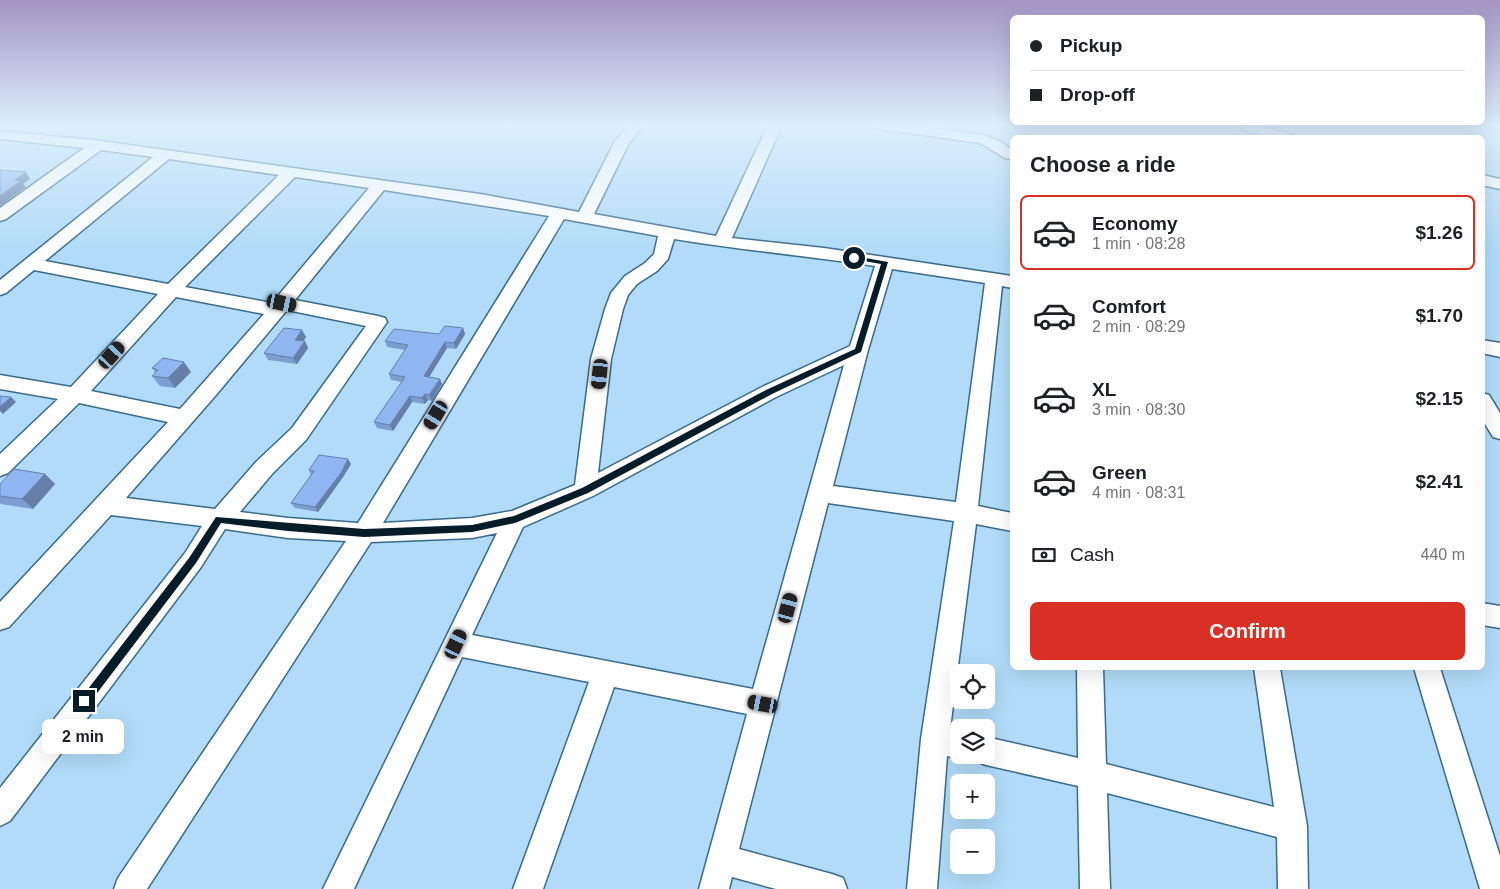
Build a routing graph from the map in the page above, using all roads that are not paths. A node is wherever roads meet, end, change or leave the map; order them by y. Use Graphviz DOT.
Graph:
graph roads {
  1 [pos="67,166"];
  2 [pos="151,166"];
  3 [pos="250,166"];
  4 [pos="609,166"];
  5 [pos="756,166"];
  6 [pos="291,172"];
  7 [pos="1485,181"];
  8 [pos="1500,184"];
  9 [pos="379,186"];
  10 [pos="560,212"];
  11 [pos="0,216"];
  12 [pos="584,217"];
  13 [pos="667,232"];
  14 [pos="722,242"];
  15 [pos="885,262"];
  16 [pos="32,264"];
  17 [pos="1003,281"];
  18 [pos="0,289"];
  19 [pos="173,289"];
  20 [pos="279,307"];
  21 [pos="1485,347"];
  22 [pos="858,350"];
  23 [pos="1500,350"];
  24 [pos="0,382"];
  25 [pos="75,395"];
  26 [pos="1485,405"];
  27 [pos="184,418"];
  28 [pos="1500,432"];
  29 [pos="0,467"];
  30 [pos="585,490"];
  31 [pos="820,493"];
  32 [pos="107,505"];
  33 [pos="966,513"];
  34 [pos="219,520"];
  35 [pos="515,520"];
  36 [pos="1010,522"];
  37 [pos="364,533"];
  38 [pos="1485,614"];
  39 [pos="1500,617"];
  40 [pos="0,619"];
  41 [pos="456,644"];
  42 [pos="1090,670"];
  43 [pos="1267,670"];
  44 [pos="1429,670"];
  45 [pos="606,673"];
  46 [pos="763,704"];
  47 [pos="947,742"];
  48 [pos="995,753"];
  49 [pos="1092,775"];
  50 [pos="0,811"];
  51 [pos="1292,826"];
  52 [pos="721,858"];
  53 [pos="129,889"];
  54 [pos="338,889"];
  55 [pos="528,889"];
  56 [pos="714,889"];
  57 [pos="832,889"];
  58 [pos="922,889"];
  59 [pos="1095,889"];
  60 [pos="1293,889"];
  61 [pos="1495,889"];
  1 -- 11 [label="street"];
  2 -- 16 [label="street"];
  3 -- 6 [label="street"];
  4 -- 12 [label="street"];
  5 -- 14 [label="street"];
  6 -- 9 [label="street"];
  6 -- 19 [label="street"];
  7 -- 8 [label="street"];
  9 -- 10 [label="street"];
  9 -- 20 [label="street"];
  10 -- 12 [label="street"];
  10 -- 37 [label="street"];
  12 -- 13 [label="street"];
  13 -- 14 [label="street"];
  13 -- 30 [label="street"];
  14 -- 15 [label="street"];
  15 -- 17 [label="street"];
  15 -- 22 [label="street"];
  16 -- 18 [label="street"];
  16 -- 19 [label="street"];
  17 -- 33 [label="street"];
  19 -- 20 [label="street"];
  19 -- 25 [label="street"];
  20 -- 27 [label="street"];
  20 -- 34 [label="street"];
  21 -- 23 [label="street"];
  22 -- 30 [label="street"];
  22 -- 31 [label="street"];
  24 -- 25 [label="street"];
  25 -- 27 [label="street"];
  25 -- 29 [label="street"];
  26 -- 28 [label="street"];
  27 -- 32 [label="street"];
  30 -- 35 [label="street"];
  31 -- 33 [label="street"];
  31 -- 46 [label="street"];
  32 -- 34 [label="street"];
  32 -- 40 [label="street"];
  33 -- 36 [label="street"];
  33 -- 47 [label="street"];
  34 -- 37 [label="street"];
  34 -- 50 [label="street"];
  35 -- 37 [label="street"];
  35 -- 41 [label="street"];
  37 -- 53 [label="street"];
  38 -- 39 [label="street"];
  41 -- 45 [label="street"];
  41 -- 54 [label="street"];
  42 -- 49 [label="street"];
  43 -- 51 [label="street"];
  44 -- 61 [label="street"];
  45 -- 46 [label="street"];
  45 -- 55 [label="street"];
  46 -- 52 [label="street"];
  47 -- 58 [label="street"];
  48 -- 49 [label="street"];
  49 -- 51 [label="street"];
  49 -- 59 [label="street"];
  51 -- 60 [label="street"];
  52 -- 56 [label="street"];
  52 -- 57 [label="street"];
}
